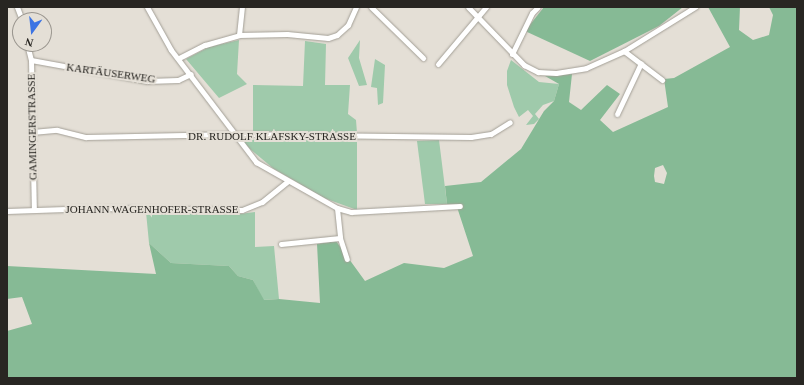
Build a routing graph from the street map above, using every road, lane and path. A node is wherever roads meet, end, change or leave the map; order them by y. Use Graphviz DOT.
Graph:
graph roads {
  1 [pos="147,7"];
  2 [pos="242,7"];
  3 [pos="356,7"];
  4 [pos="371,7"];
  5 [pos="468,7"];
  6 [pos="486,7"];
  7 [pos="538,7"];
  8 [pos="694,7"];
  9 [pos="476,17"];
  10 [pos="239,35"];
  11 [pos="30,52"];
  12 [pos="624,52"];
  13 [pos="512,54"];
  14 [pos="179,58"];
  15 [pos="423,58"];
  16 [pos="31,60"];
  17 [pos="641,63"];
  18 [pos="438,64"];
  19 [pos="191,74"];
  20 [pos="662,80"];
  21 [pos="617,114"];
  22 [pos="510,122"];
  23 [pos="32,132"];
  24 [pos="234,134"];
  25 [pos="288,181"];
  26 [pos="460,206"];
  27 [pos="337,208"];
  28 [pos="34,210"];
  29 [pos="7,211"];
  30 [pos="340,238"];
  31 [pos="281,244"];
  32 [pos="347,259"];
  1 -- 14 [label="street"];
  2 -- 10 [label="street"];
  3 -- 10 [label="street"];
  4 -- 15 [label="street"];
  5 -- 9 [label="street"];
  6 -- 9 [label="street"];
  7 -- 13 [label="street"];
  8 -- 12 [label="street"];
  9 -- 13 [label="street"];
  9 -- 18 [label="street"];
  10 -- 14 [label="street"];
  11 -- 16 [label="street, GAMINGERSTRASSE"];
  12 -- 13 [label="street"];
  12 -- 17 [label="street"];
  14 -- 19 [label="street"];
  16 -- 19 [label="street, KARTÄUSERWEG"];
  16 -- 23 [label="street, GAMINGERSTRASSE"];
  17 -- 20 [label="street"];
  17 -- 21 [label="street"];
  19 -- 24 [label="street"];
  22 -- 24 [label="street, DR. RUDOLF KLAFSKY-STRASSE"];
  23 -- 24 [label="street, DR. RUDOLF KLAFSKY-STRASSE"];
  23 -- 28 [label="street, GAMINGERSTRASSE"];
  24 -- 25 [label="street"];
  25 -- 27 [label="street"];
  25 -- 28 [label="street, JOHANN WAGENHOFER-STRASSE"];
  26 -- 27 [label="street"];
  27 -- 30 [label="street"];
  28 -- 29 [label="street, JOHANN WAGENHOFER-STRASSE"];
  30 -- 31 [label="street"];
  30 -- 32 [label="street"];
}
